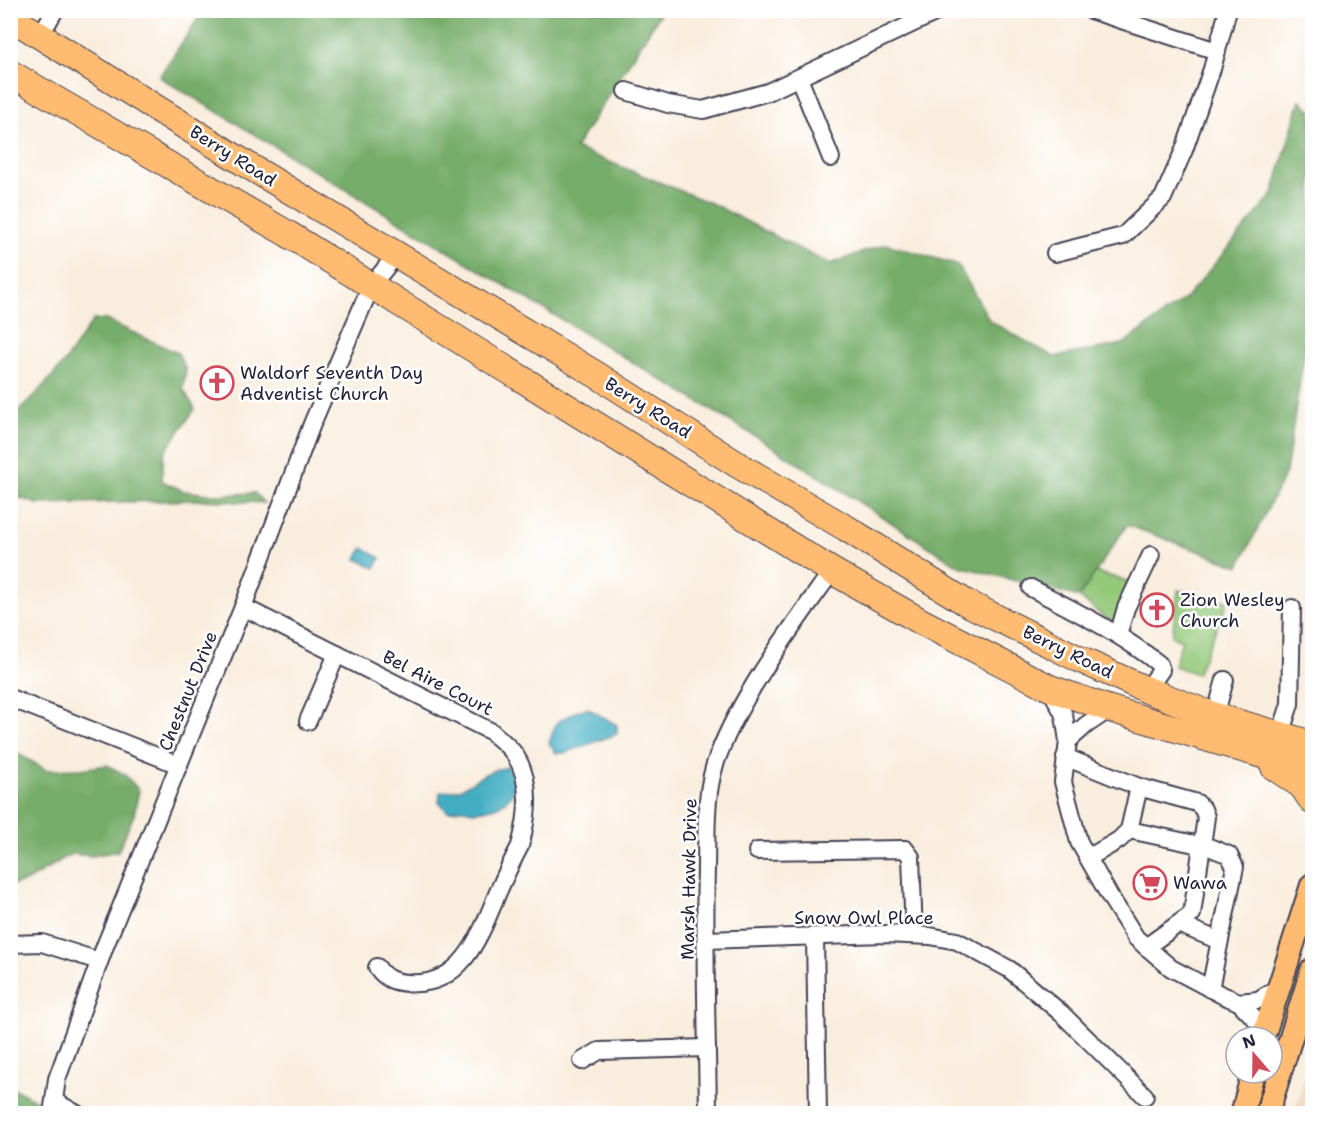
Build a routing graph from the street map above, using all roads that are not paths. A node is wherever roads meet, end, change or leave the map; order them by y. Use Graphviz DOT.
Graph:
graph roads {
  1 [pos="55,10"];
  2 [pos="941,10"];
  3 [pos="1090,10"];
  4 [pos="1228,10"];
  5 [pos="10,18"];
  6 [pos="40,36"];
  7 [pos="1217,51"];
  8 [pos="10,73"];
  9 [pos="799,78"];
  10 [pos="626,91"];
  11 [pos="831,158"];
  12 [pos="1055,253"];
  13 [pos="396,255"];
  14 [pos="371,286"];
  15 [pos="1151,555"];
  16 [pos="832,571"];
  17 [pos="1031,588"];
  18 [pos="243,607"];
  19 [pos="1292,608"];
  20 [pos="1118,635"];
  21 [pos="337,654"];
  22 [pos="1225,680"];
  23 [pos="1050,688"];
  24 [pos="1147,690"];
  25 [pos="10,698"];
  26 [pos="1110,709"];
  27 [pos="1215,716"];
  28 [pos="308,721"];
  29 [pos="1243,724"];
  30 [pos="1282,729"];
  31 [pos="1312,734"];
  32 [pos="1312,744"];
  33 [pos="1066,749"];
  34 [pos="1254,753"];
  35 [pos="178,765"];
  36 [pos="1312,770"];
  37 [pos="1139,787"];
  38 [pos="1312,801"];
  39 [pos="1129,830"];
  40 [pos="1201,845"];
  41 [pos="757,851"];
  42 [pos="1088,858"];
  43 [pos="1312,885"];
  44 [pos="1178,924"];
  45 [pos="914,935"];
  46 [pos="815,937"];
  47 [pos="706,940"];
  48 [pos="1220,941"];
  49 [pos="10,944"];
  50 [pos="1146,946"];
  51 [pos="99,962"];
  52 [pos="377,967"];
  53 [pos="1312,970"];
  54 [pos="1279,987"];
  55 [pos="1210,989"];
  56 [pos="1239,1002"];
  57 [pos="1258,1025"];
  58 [pos="1267,1025"];
  59 [pos="707,1047"];
  60 [pos="582,1061"];
  61 [pos="1250,1085"];
  62 [pos="1145,1096"];
  63 [pos="53,1107"];
  64 [pos="77,1113"];
  65 [pos="708,1113"];
  66 [pos="818,1113"];
  67 [pos="1242,1113"];
  68 [pos="1267,1113"];
  1 -- 6 [label="street"];
  2 -- 9 [label="street"];
  3 -- 7 [label="street"];
  4 -- 7 [label="street"];
  5 -- 6 [label="highway, Berry Road"];
  6 -- 13 [label="highway, Berry Road"];
  7 -- 12 [label="street"];
  8 -- 14 [label="highway, Berry Road"];
  9 -- 10 [label="street"];
  9 -- 11 [label="street"];
  13 -- 14 [label="street, Chestnut Drive"];
  13 -- 24 [label="highway, Berry Road"];
  14 -- 16 [label="highway, Berry Road"];
  14 -- 18 [label="street, Chestnut Drive"];
  15 -- 20 [label="street"];
  16 -- 23 [label="highway, Berry Road"];
  16 -- 47 [label="street, Marsh Hawk Drive"];
  17 -- 20 [label="street"];
  18 -- 21 [label="street, Bel Aire Court"];
  18 -- 35 [label="street, Chestnut Drive"];
  19 -- 30 [label="street"];
  20 -- 24 [label="street"];
  21 -- 28 [label="street"];
  21 -- 52 [label="street, Bel Aire Court"];
  22 -- 27 [label="street"];
  23 -- 26 [label="highway, Berry Road"];
  23 -- 33 [label="street"];
  24 -- 27 [label="highway, Berry Road"];
  25 -- 35 [label="street"];
  26 -- 33 [label="street"];
  26 -- 34 [label="highway, Berry Road"];
  27 -- 29 [label="highway, Berry Road"];
  29 -- 30 [label="highway"];
  29 -- 32 [label="highway, Berry Road"];
  30 -- 31 [label="highway"];
  33 -- 37 [label="street"];
  33 -- 42 [label="street"];
  34 -- 36 [label="highway, Berry Road"];
  34 -- 38 [label="highway"];
  35 -- 51 [label="street, Chestnut Drive"];
  37 -- 39 [label="street"];
  37 -- 40 [label="street"];
  39 -- 40 [label="street"];
  39 -- 42 [label="street"];
  40 -- 44 [label="street"];
  40 -- 48 [label="street"];
  41 -- 45 [label="street"];
  42 -- 50 [label="street"];
  43 -- 54 [label="main road"];
  44 -- 48 [label="street"];
  44 -- 50 [label="street"];
  45 -- 46 [label="street, Snow Owl Place"];
  45 -- 62 [label="street, Snow Owl Place"];
  46 -- 47 [label="street, Snow Owl Place"];
  46 -- 66 [label="street"];
  47 -- 59 [label="street, Marsh Hawk Drive"];
  48 -- 55 [label="street"];
  49 -- 51 [label="street"];
  50 -- 55 [label="street"];
  51 -- 63 [label="street, Chestnut Drive"];
  53 -- 68 [label="main road"];
  54 -- 56 [label="street"];
  54 -- 58 [label="main road"];
  55 -- 56 [label="street"];
  56 -- 57 [label="street"];
  59 -- 60 [label="street"];
  59 -- 65 [label="street, Marsh Hawk Drive"];
  61 -- 67 [label="main road"];
  63 -- 64 [label="street"];
}
